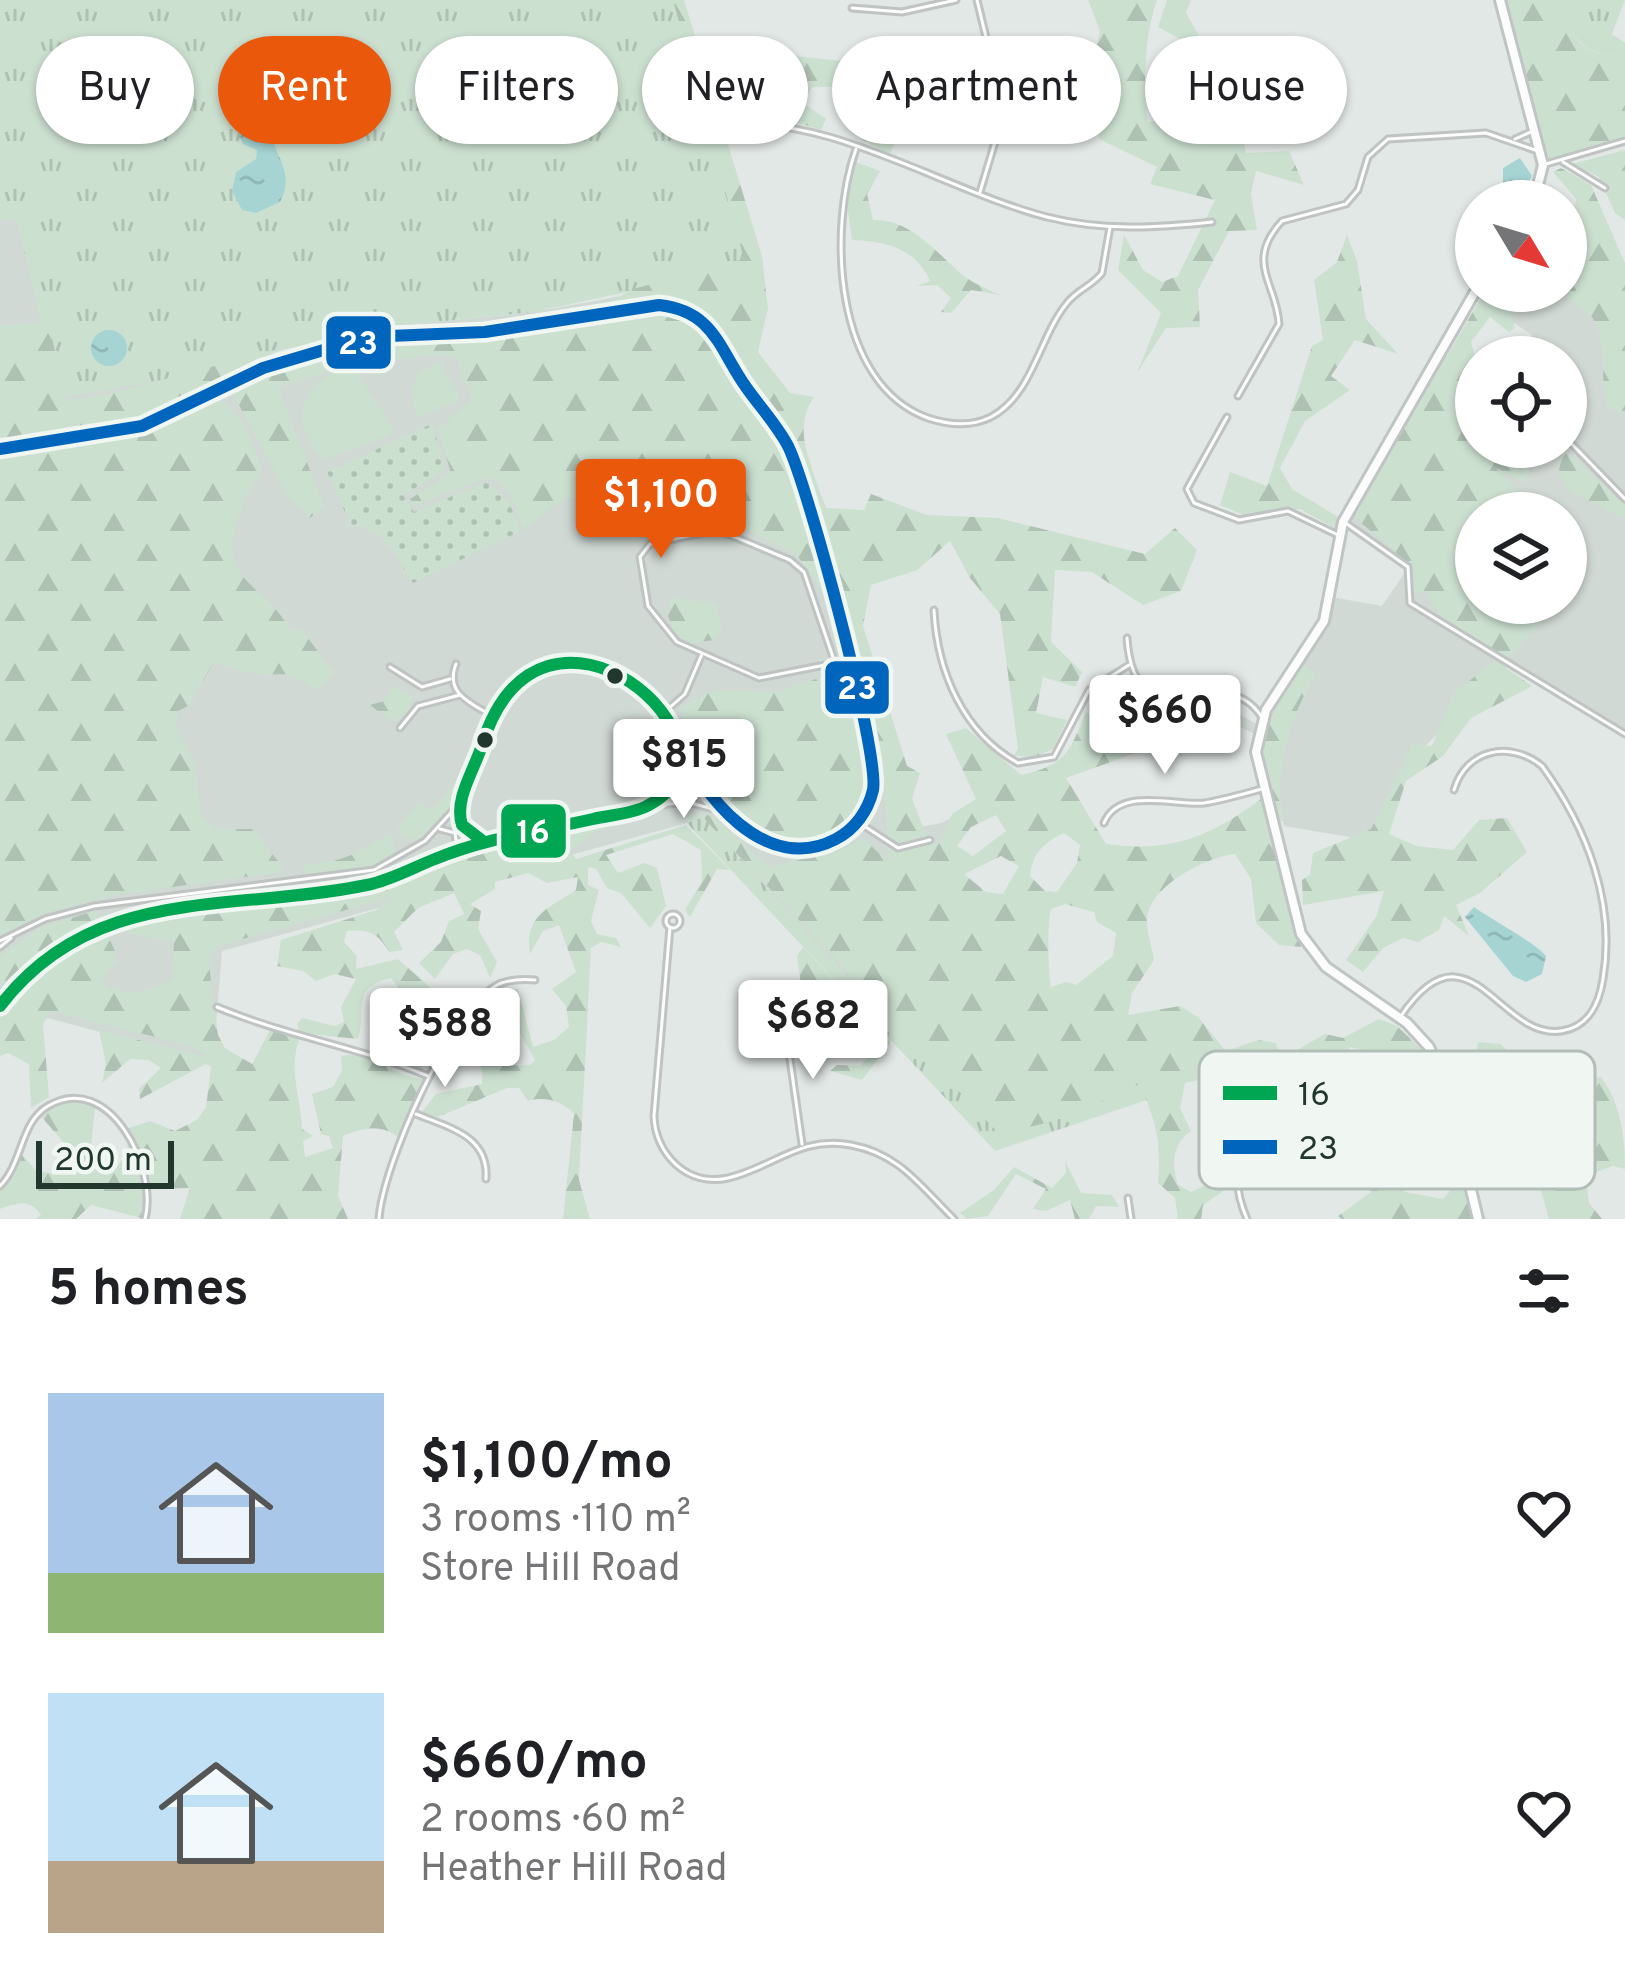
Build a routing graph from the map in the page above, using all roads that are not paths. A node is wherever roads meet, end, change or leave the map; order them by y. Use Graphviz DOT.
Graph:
graph roads {
  1 [pos="956,0"];
  2 [pos="977,0"];
  3 [pos="1500,0"];
  4 [pos="852,8"];
  5 [pos="1535,130"];
  6 [pos="808,132"];
  7 [pos="1513,140"];
  8 [pos="1625,141"];
  9 [pos="856,149"];
  10 [pos="1541,153"];
  11 [pos="1561,161"];
  12 [pos="1543,164"];
  13 [pos="1539,180"];
  14 [pos="1606,188"];
  15 [pos="979,194"];
  16 [pos="1212,222"];
  17 [pos="1110,227"];
  18 [pos="1463,312"];
  19 [pos="1238,396"];
  20 [pos="1227,418"];
  21 [pos="0,449"];
  22 [pos="1587,460"];
  23 [pos="1625,500"];
  24 [pos="1343,522"];
  25 [pos="1340,536"];
  26 [pos="934,610"];
  27 [pos="1127,638"];
  28 [pos="702,655"];
  29 [pos="850,659"];
  30 [pos="835,663"];
  31 [pos="456,664"];
  32 [pos="1129,665"];
  33 [pos="390,667"];
  34 [pos="452,679"];
  35 [pos="460,695"];
  36 [pos="1272,702"];
  37 [pos="1251,703"];
  38 [pos="665,711"];
  39 [pos="490,715"];
  40 [pos="1262,719"];
  41 [pos="400,728"];
  42 [pos="1625,734"];
  43 [pos="679,740"];
  44 [pos="1264,788"];
  45 [pos="1454,790"];
  46 [pos="458,804"];
  47 [pos="648,806"];
  48 [pos="723,812"];
  49 [pos="858,822"];
  50 [pos="1105,823"];
  51 [pos="438,830"];
  52 [pos="931,840"];
  53 [pos="484,842"];
  54 [pos="457,850"];
  55 [pos="103,904"];
  56 [pos="106,923"];
  57 [pos="670,928"];
  58 [pos="0,944"];
  59 [pos="535,980"];
  60 [pos="16,985"];
  61 [pos="0,993"];
  62 [pos="0,1006"];
  63 [pos="217,1007"];
  64 [pos="789,1017"];
  65 [pos="1400,1018"];
  66 [pos="1430,1051"];
  67 [pos="430,1076"];
  68 [pos="415,1114"];
  69 [pos="802,1146"];
  70 [pos="486,1179"];
  71 [pos="0,1186"];
  72 [pos="1240,1189"];
  73 [pos="1471,1189"];
  74 [pos="1128,1198"];
  75 [pos="145,1219"];
  76 [pos="379,1219"];
  77 [pos="954,1219"];
  78 [pos="1131,1219"];
  79 [pos="1247,1219"];
  80 [pos="1478,1219"];
  1 -- 4 [label="street"];
  2 -- 15 [label="street"];
  3 -- 5 [label="main road"];
  5 -- 7 [label="street"];
  5 -- 10 [label="main road"];
  6 -- 9 [label="street"];
  7 -- 10 [label="street"];
  7 -- 19 [label="street"];
  8 -- 11 [label="street"];
  9 -- 15 [label="street"];
  9 -- 17 [label="street"];
  10 -- 12 [label="main road"];
  11 -- 12 [label="street"];
  11 -- 14 [label="street"];
  12 -- 13 [label="main road"];
  15 -- 17 [label="street"];
  16 -- 17 [label="street"];
  18 -- 24 [label="main road"];
  20 -- 25 [label="street"];
  21 -- 29 [label="street"];
  22 -- 23 [label="street"];
  24 -- 25 [label="main road"];
  24 -- 42 [label="street"];
  25 -- 36 [label="main road"];
  26 -- 32 [label="street"];
  27 -- 32 [label="street"];
  28 -- 30 [label="street"];
  28 -- 30 [label="street"];
  28 -- 38 [label="street"];
  29 -- 30 [label="street"];
  29 -- 49 [label="street"];
  31 -- 34 [label="street"];
  32 -- 37 [label="street"];
  33 -- 34 [label="street"];
  34 -- 35 [label="street"];
  35 -- 39 [label="street"];
  35 -- 41 [label="street"];
  36 -- 37 [label="street"];
  36 -- 40 [label="main road"];
  37 -- 40 [label="street"];
  38 -- 39 [label="street"];
  38 -- 43 [label="street"];
  39 -- 46 [label="street"];
  40 -- 44 [label="main road"];
  43 -- 47 [label="street"];
  43 -- 48 [label="street"];
  44 -- 50 [label="street"];
  44 -- 65 [label="main road"];
  45 -- 65 [label="street"];
  46 -- 51 [label="street"];
  46 -- 53 [label="street"];
  47 -- 48 [label="street"];
  47 -- 53 [label="street"];
  48 -- 49 [label="street"];
  49 -- 52 [label="street"];
  51 -- 54 [label="street"];
  51 -- 55 [label="street"];
  53 -- 54 [label="street"];
  54 -- 56 [label="street"];
  55 -- 56 [label="street"];
  55 -- 58 [label="street"];
  56 -- 60 [label="street"];
  57 -- 69 [label="street"];
  59 -- 67 [label="street"];
  60 -- 61 [label="street"];
  60 -- 62 [label="street"];
  63 -- 67 [label="street"];
  64 -- 69 [label="street"];
  65 -- 66 [label="main road"];
  67 -- 68 [label="street"];
  68 -- 70 [label="street"];
  68 -- 76 [label="street"];
  69 -- 77 [label="street"];
  71 -- 75 [label="street"];
  72 -- 79 [label="street"];
  73 -- 80 [label="main road"];
  74 -- 78 [label="street"];
}
